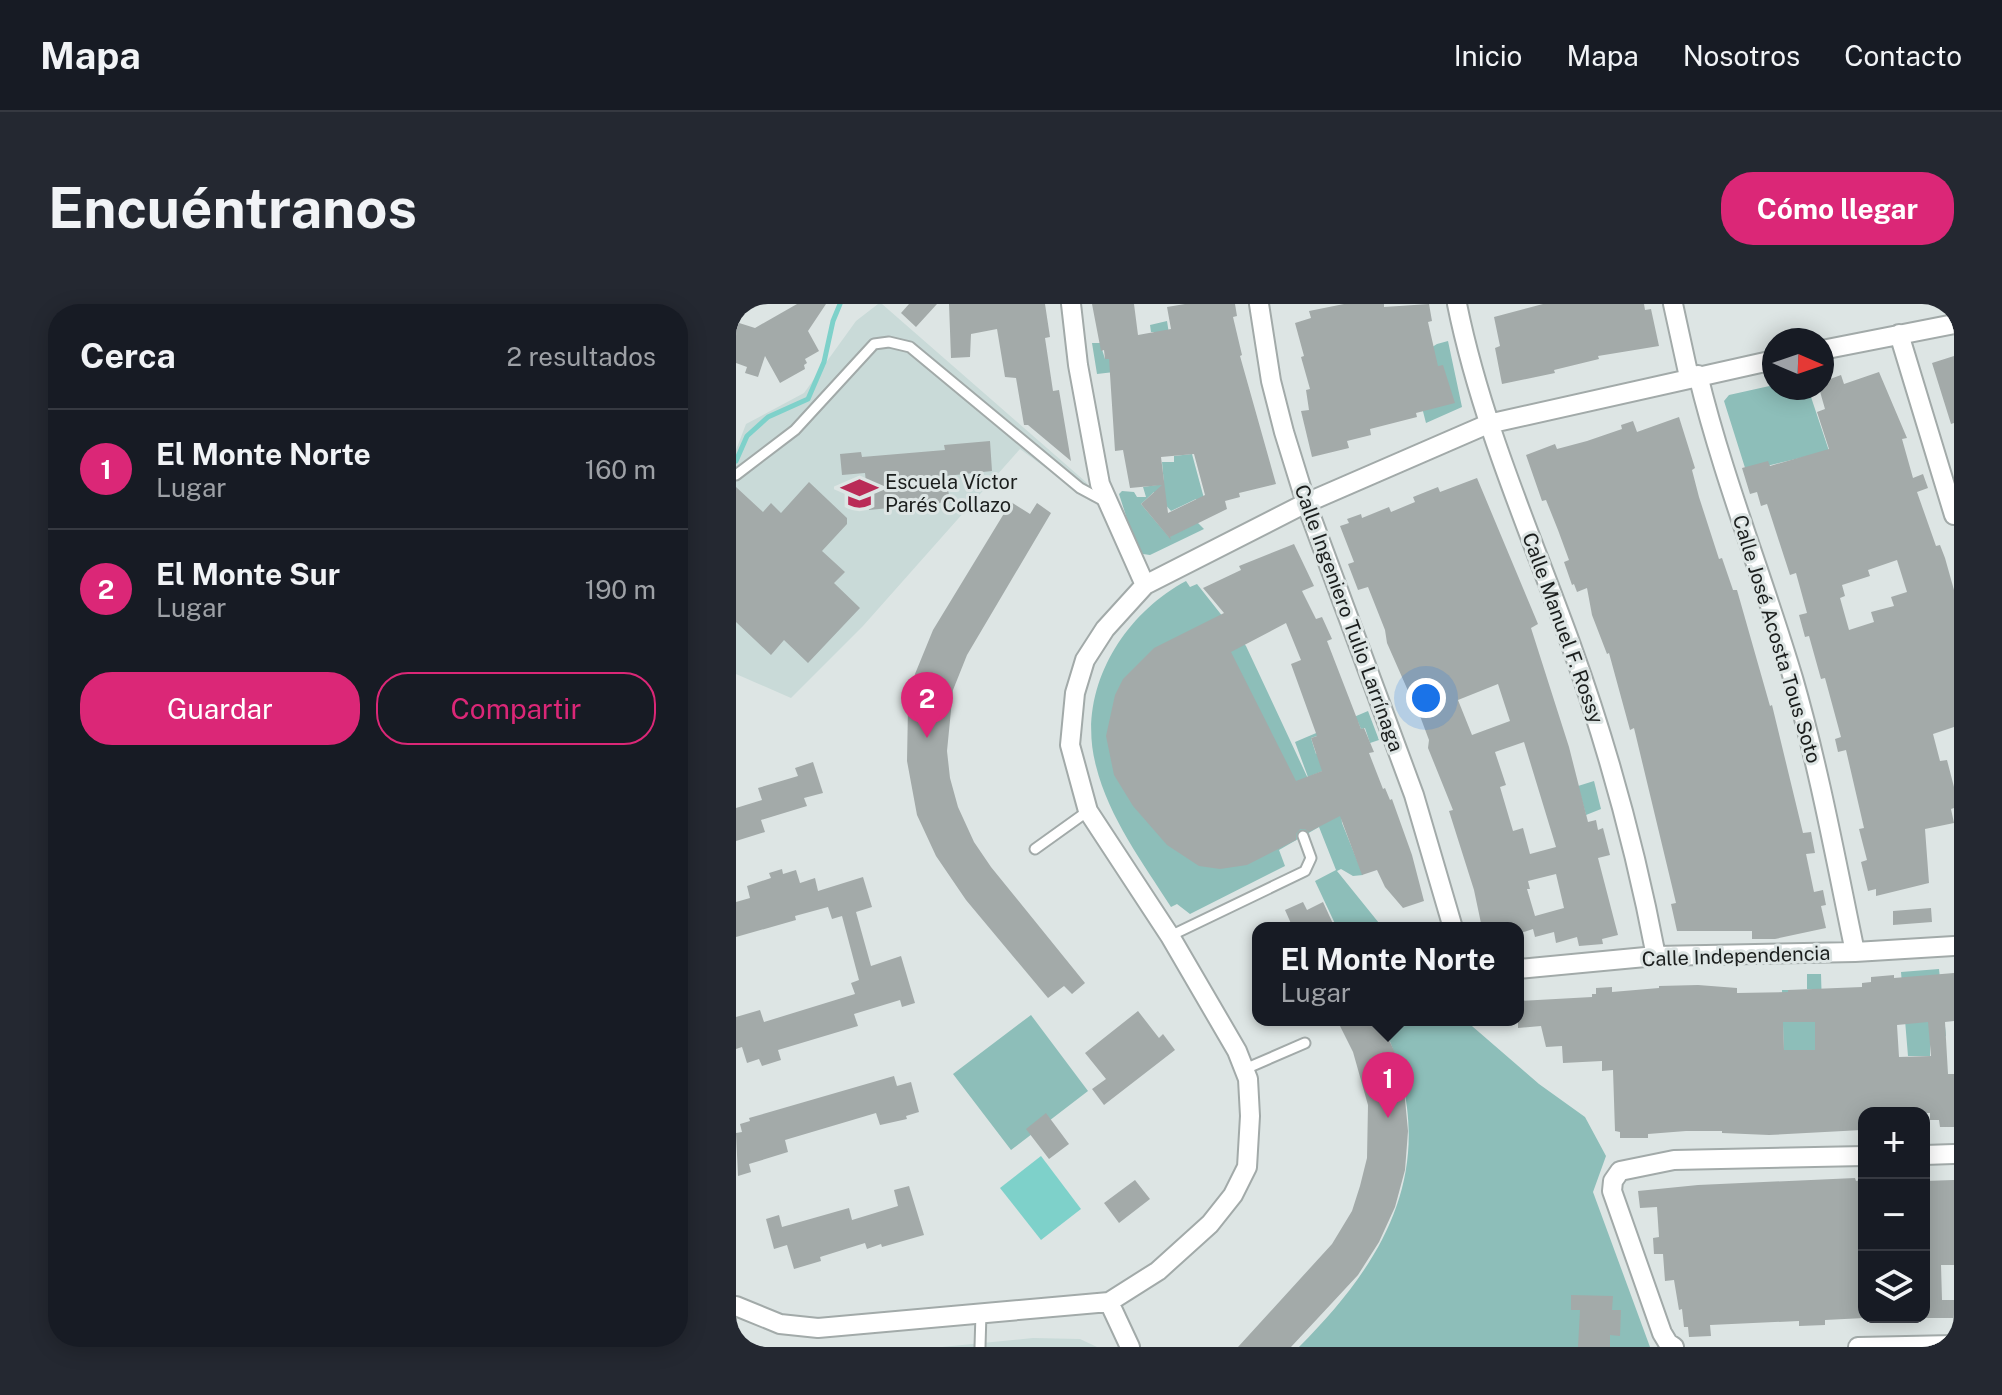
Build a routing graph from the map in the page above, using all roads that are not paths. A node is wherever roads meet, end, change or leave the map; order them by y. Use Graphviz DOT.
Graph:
graph roads {
  1 [pos="1071,304"];
  2 [pos="1259,304"];
  3 [pos="1457,304"];
  4 [pos="1673,304"];
  5 [pos="1954,324"];
  6 [pos="1899,334"];
  7 [pos="1834,348"];
  8 [pos="1762,362"];
  9 [pos="1694,376"];
  10 [pos="1488,424"];
  11 [pos="736,475"];
  12 [pos="1306,503"];
  13 [pos="1109,504"];
  14 [pos="1954,515"];
  15 [pos="1145,585"];
  16 [pos="1088,811"];
  17 [pos="1303,836"];
  18 [pos="1035,849"];
  19 [pos="1451,922"];
  20 [pos="1170,936"];
  21 [pos="1954,946"];
  22 [pos="1855,952"];
  23 [pos="1656,956"];
  24 [pos="1524,968"];
  25 [pos="1305,1043"];
  26 [pos="1245,1069"];
  27 [pos="1954,1154"];
  28 [pos="1930,1155"];
  29 [pos="1858,1156"];
  30 [pos="1109,1302"];
  31 [pos="736,1306"];
  32 [pos="981,1313"];
  33 [pos="1954,1345"];
  34 [pos="980,1347"];
  35 [pos="1130,1347"];
  36 [pos="1674,1347"];
  37 [pos="1858,1347"];
  1 -- 13 [label="street"];
  2 -- 12 [label="street, Calle Ingeniero Tulio Larrínaga"];
  3 -- 10 [label="street, Calle Manuel F. Rossy"];
  4 -- 9 [label="street, Calle José Acosta Tous Soto"];
  5 -- 6 [label="street"];
  6 -- 7 [label="street"];
  6 -- 14 [label="street"];
  8 -- 9 [label="street"];
  9 -- 10 [label="street"];
  9 -- 22 [label="street, Calle José Acosta Tous Soto"];
  10 -- 12 [label="street"];
  10 -- 23 [label="street, Calle Manuel F. Rossy"];
  11 -- 13 [label="lane"];
  12 -- 15 [label="street"];
  12 -- 19 [label="street, Calle Ingeniero Tulio Larrínaga"];
  13 -- 15 [label="street"];
  15 -- 16 [label="street"];
  16 -- 18 [label="lane"];
  16 -- 20 [label="street"];
  17 -- 20 [label="lane"];
  20 -- 26 [label="street"];
  21 -- 22 [label="street, Calle Independencia"];
  22 -- 23 [label="street, Calle Independencia"];
  23 -- 24 [label="street, Calle Independencia"];
  25 -- 26 [label="lane"];
  26 -- 30 [label="street"];
  27 -- 28 [label="street"];
  29 -- 36 [label="street"];
  30 -- 32 [label="street"];
  30 -- 35 [label="street"];
  31 -- 32 [label="street"];
  32 -- 34 [label="lane"];
  33 -- 37 [label="street"];
}
